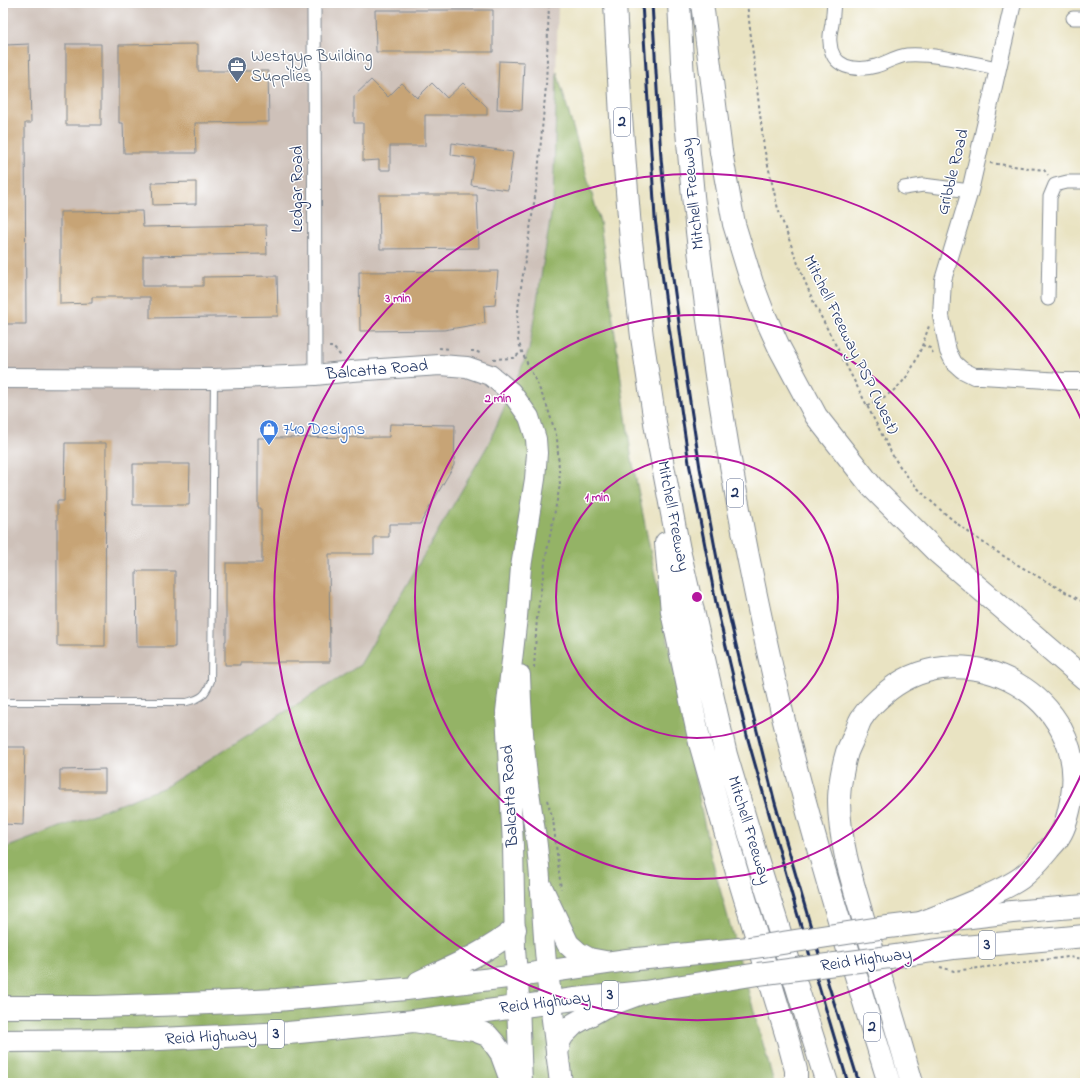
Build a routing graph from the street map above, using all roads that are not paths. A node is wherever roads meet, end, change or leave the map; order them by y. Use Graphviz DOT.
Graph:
graph roads {
  1 [pos="314,3"];
  2 [pos="615,3"];
  3 [pos="679,3"];
  4 [pos="702,3"];
  5 [pos="834,3"];
  6 [pos="1013,3"];
  7 [pos="998,68"];
  8 [pos="1085,182"];
  9 [pos="904,188"];
  10 [pos="970,191"];
  11 [pos="1048,299"];
  12 [pos="315,375"];
  13 [pos="3,378"];
  14 [pos="214,379"];
  15 [pos="1085,381"];
  16 [pos="656,429"];
  17 [pos="517,617"];
  18 [pos="1085,679"];
  19 [pos="3,702"];
  20 [pos="541,888"];
  21 [pos="1085,906"];
  22 [pos="923,922"];
  23 [pos="515,929"];
  24 [pos="1085,936"];
  25 [pos="609,963"];
  26 [pos="547,972"];
  27 [pos="517,976"];
  28 [pos="406,989"];
  29 [pos="644,992"];
  30 [pos="551,1002"];
  31 [pos="3,1007"];
  32 [pos="518,1007"];
  33 [pos="414,1021"];
  34 [pos="3,1041"];
  35 [pos="557,1055"];
  36 [pos="512,1083"];
  37 [pos="521,1083"];
  38 [pos="561,1083"];
  39 [pos="796,1083"];
  40 [pos="827,1083"];
  41 [pos="889,1083"];
  42 [pos="912,1083"];
  1 -- 12 [label="street, Ledgar Road"];
  2 -- 16 [label="highway, Mitchell Freeway / 2"];
  3 -- 41 [label="highway, Mitchell Freeway / 2"];
  4 -- 18 [label="highway"];
  5 -- 7 [label="street"];
  6 -- 7 [label="street, Gribble Road"];
  7 -- 10 [label="street, Gribble Road"];
  8 -- 11 [label="street"];
  9 -- 10 [label="street"];
  10 -- 15 [label="street, Gribble Road"];
  12 -- 14 [label="main road, Balcatta Road"];
  12 -- 17 [label="main road, Balcatta Road"];
  13 -- 14 [label="main road, Balcatta Road"];
  14 -- 19 [label="lane"];
  16 -- 39 [label="highway"];
  16 -- 40 [label="highway, Mitchell Freeway / 2"];
  17 -- 20 [label="main road, Balcatta Road"];
  17 -- 23 [label="main road, Balcatta Road"];
  20 -- 25 [label="highway"];
  20 -- 26 [label="main road, Balcatta Road"];
  21 -- 22 [label="highway, Reid Highway / 3"];
  22 -- 25 [label="highway, Reid Highway / 3, bridge"];
  22 -- 42 [label="highway"];
  23 -- 27 [label="main road, Balcatta Road"];
  23 -- 28 [label="highway"];
  24 -- 29 [label="highway, Reid Highway / 3, bridge"];
  25 -- 26 [label="highway, Reid Highway / 3"];
  26 -- 27 [label="highway, Reid Highway / 3"];
  26 -- 30 [label="highway"];
  27 -- 28 [label="highway, Reid Highway / 3"];
  27 -- 32 [label="highway"];
  28 -- 31 [label="highway, Reid Highway / 3"];
  29 -- 30 [label="highway, Reid Highway / 3"];
  29 -- 35 [label="highway"];
  30 -- 32 [label="highway, Reid Highway / 3"];
  30 -- 35 [label="highway"];
  32 -- 33 [label="highway, Reid Highway / 3"];
  32 -- 37 [label="highway"];
  33 -- 34 [label="highway, Reid Highway / 3"];
  33 -- 36 [label="highway"];
  35 -- 38 [label="highway"];
}
